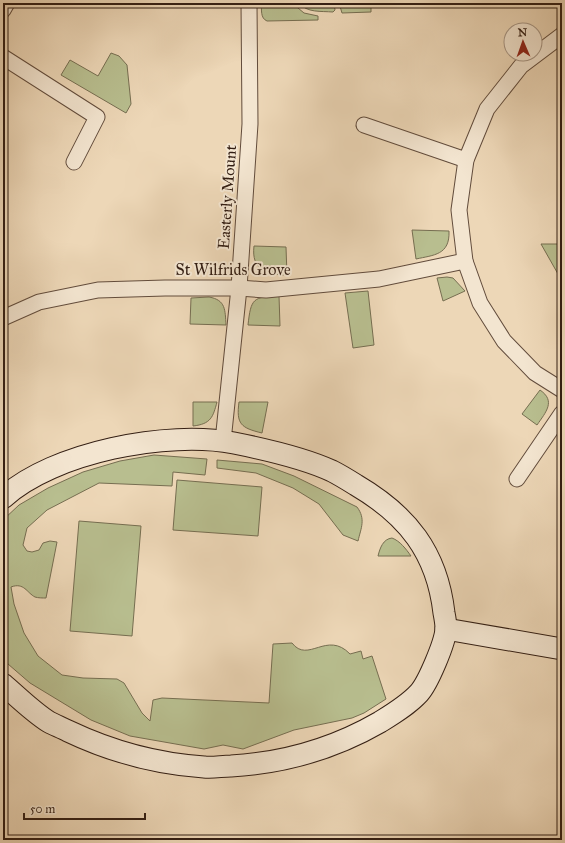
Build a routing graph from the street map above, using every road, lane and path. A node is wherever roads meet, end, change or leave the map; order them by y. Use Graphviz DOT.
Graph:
graph roads {
  1 [pos="7,3"];
  2 [pos="249,3"];
  3 [pos="3,10"];
  4 [pos="562,35"];
  5 [pos="3,57"];
  6 [pos="364,125"];
  7 [pos="466,160"];
  8 [pos="74,162"];
  9 [pos="465,261"];
  10 [pos="239,288"];
  11 [pos="3,318"];
  12 [pos="562,390"];
  13 [pos="562,413"];
  14 [pos="223,441"];
  15 [pos="517,478"];
  16 [pos="3,498"];
  17 [pos="446,629"];
  18 [pos="562,649"];
  19 [pos="3,684"];
  1 -- 3 [label="street"];
  2 -- 10 [label="street, Easterly Mount"];
  4 -- 7 [label="street"];
  5 -- 8 [label="street"];
  6 -- 7 [label="street"];
  7 -- 9 [label="street"];
  9 -- 10 [label="street, St Wilfrids Grove"];
  9 -- 12 [label="street"];
  10 -- 11 [label="street, St Wilfrids Grove"];
  10 -- 14 [label="street, Easterly Mount"];
  13 -- 15 [label="street"];
  14 -- 16 [label="street"];
  14 -- 17 [label="street"];
  17 -- 18 [label="street"];
  17 -- 19 [label="street"];
}
